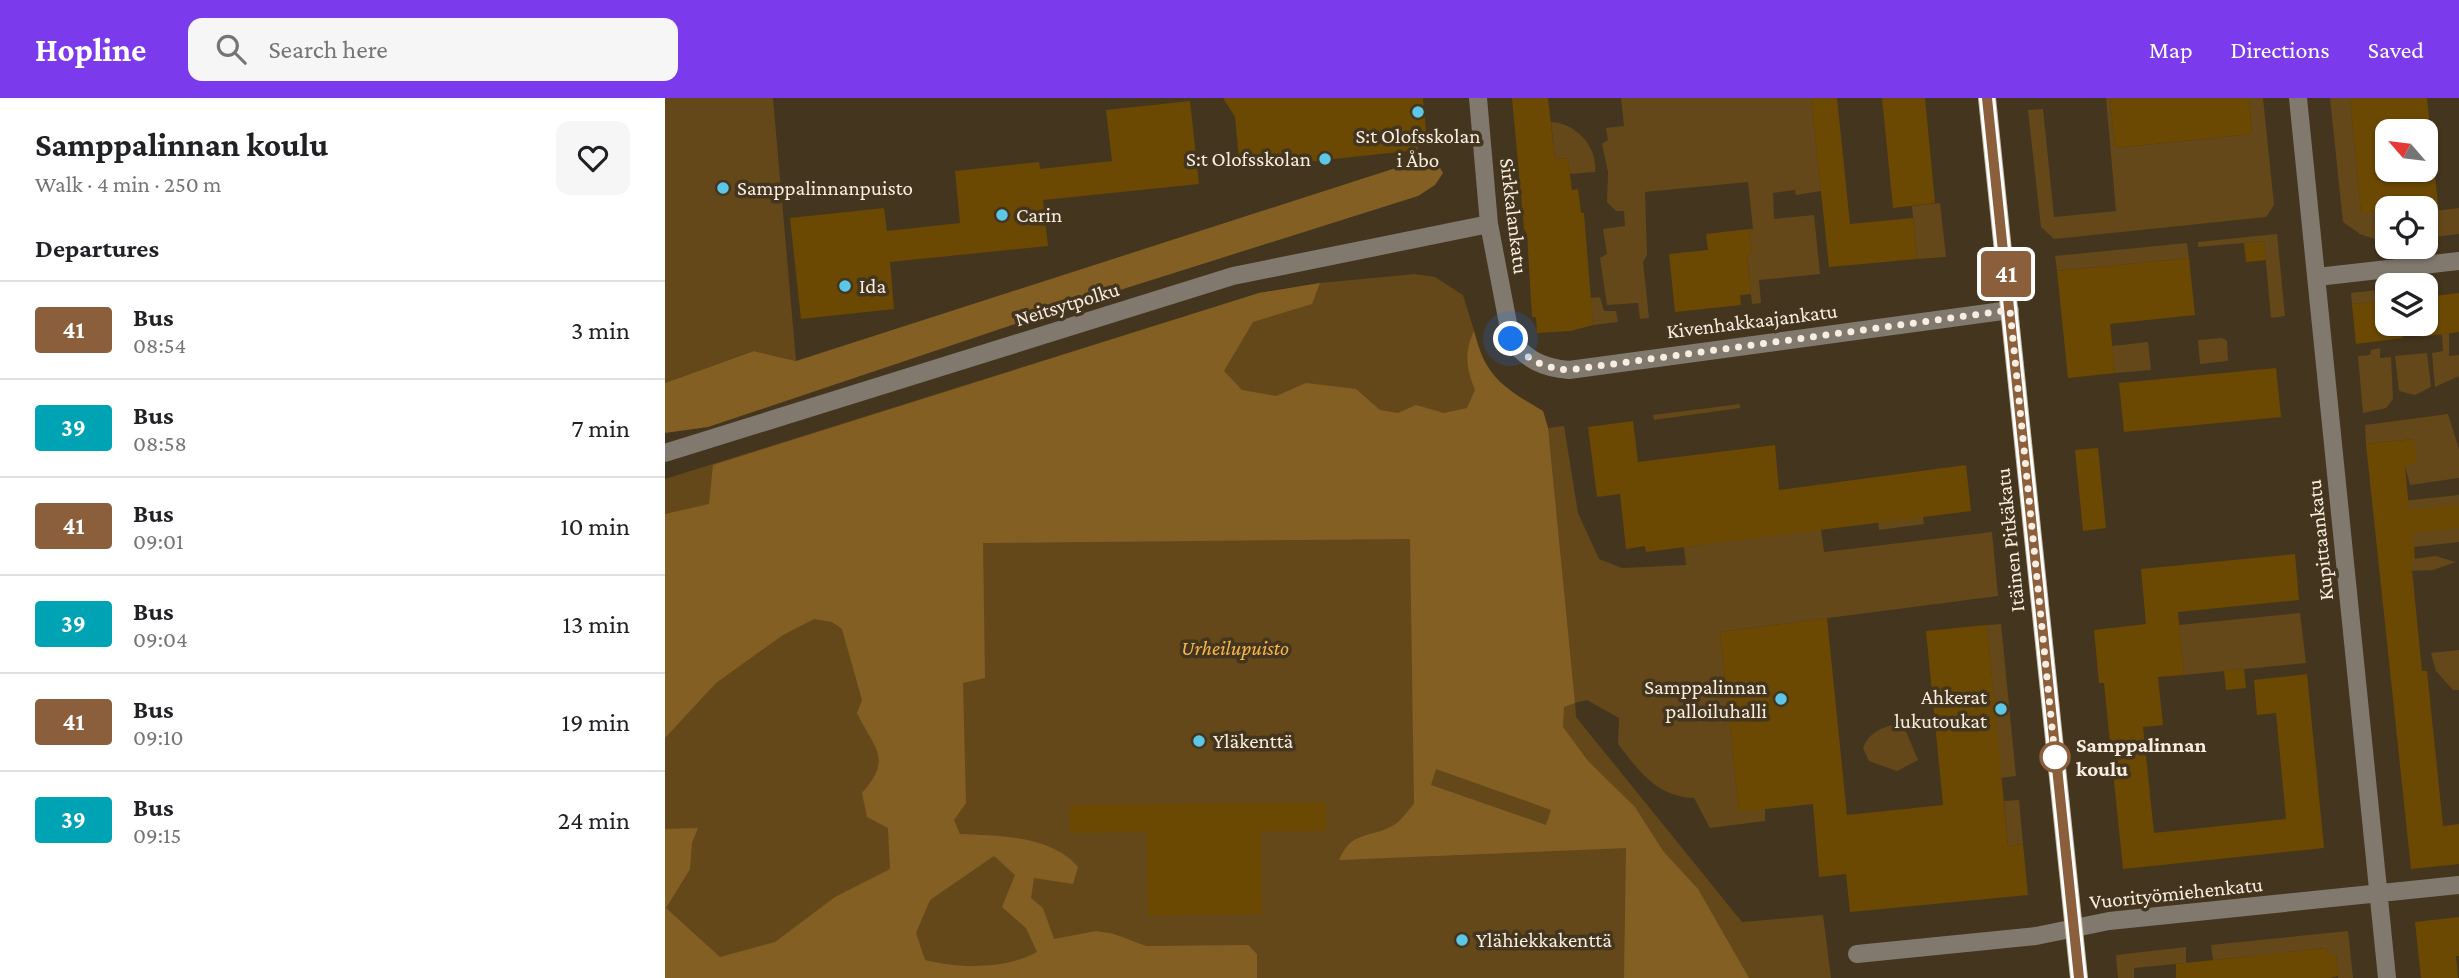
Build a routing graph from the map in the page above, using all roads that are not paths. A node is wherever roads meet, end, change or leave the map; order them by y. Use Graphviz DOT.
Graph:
graph roads {
  1 [pos="1478,98"];
  2 [pos="1987,98"];
  3 [pos="2298,98"];
  4 [pos="1489,224"];
  5 [pos="2459,261"];
  6 [pos="2317,277"];
  7 [pos="2010,310"];
  8 [pos="1511,339"];
  9 [pos="665,453"];
  10 [pos="2459,885"];
  11 [pos="2379,895"];
  12 [pos="2073,929"];
  13 [pos="1857,954"];
  14 [pos="2079,978"];
  15 [pos="2387,978"];
  1 -- 4 [label="street, Sirkkalankatu"];
  2 -- 7 [label="main road, Itäinen Pitkäkatu"];
  3 -- 6 [label="street, Kupittaankatu"];
  4 -- 8 [label="street, Sirkkalankatu"];
  4 -- 9 [label="street, Neitsytpolku"];
  5 -- 6 [label="street"];
  6 -- 11 [label="street, Kupittaankatu"];
  7 -- 8 [label="street, Kivenhakkaajankatu"];
  7 -- 12 [label="main road, Itäinen Pitkäkatu"];
  10 -- 11 [label="street, Vuorityömiehenkatu"];
  11 -- 12 [label="street, Vuorityömiehenkatu"];
  11 -- 15 [label="street, Kupittaankatu"];
  12 -- 13 [label="street, Vuorityömiehenkatu"];
  12 -- 14 [label="main road, Itäinen Pitkäkatu"];
}
